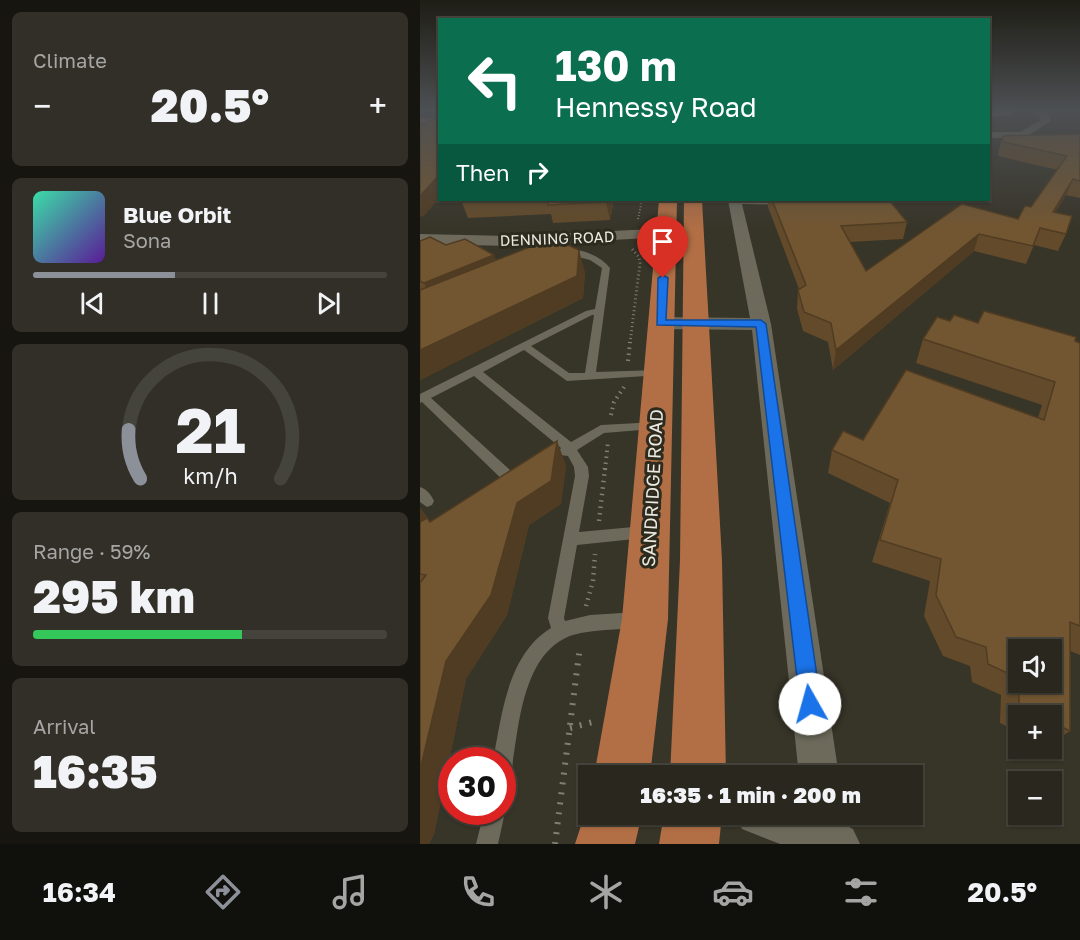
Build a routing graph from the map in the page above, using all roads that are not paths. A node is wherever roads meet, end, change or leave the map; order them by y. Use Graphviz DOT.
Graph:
graph roads {
  1 [pos="734,201"];
  2 [pos="775,201"];
  3 [pos="816,202"];
  4 [pos="665,221"];
  5 [pos="420,239"];
  6 [pos="562,248"];
  7 [pos="600,311"];
  8 [pos="697,322"];
  9 [pos="661,323"];
  10 [pos="761,324"];
  11 [pos="524,346"];
  12 [pos="475,371"];
  13 [pos="637,374"];
  14 [pos="590,377"];
  15 [pos="422,398"];
  16 [pos="655,425"];
  17 [pos="570,448"];
  18 [pos="552,460"];
  19 [pos="515,484"];
  20 [pos="650,531"];
  21 [pos="570,538"];
  22 [pos="645,619"];
  23 [pos="561,632"];
  24 [pos="506,747"];
  25 [pos="624,765"];
  26 [pos="699,765"];
  27 [pos="818,765"];
  28 [pos="491,825"];
  29 [pos="610,825"];
  30 [pos="692,825"];
  31 [pos="802,825"];
  32 [pos="830,832"];
  33 [pos="487,844"];
  34 [pos="605,844"];
  35 [pos="689,844"];
  1 -- 10 [label="street"];
  2 -- 3 [label="street"];
  4 -- 6 [label="street, DENNING ROAD"];
  4 -- 8 [label="main road"];
  4 -- 9 [label="main road, SANDRIDGE ROAD"];
  5 -- 6 [label="street, DENNING ROAD"];
  6 -- 7 [label="lane"];
  7 -- 11 [label="lane"];
  7 -- 14 [label="lane"];
  8 -- 9 [label="street"];
  8 -- 10 [label="street"];
  8 -- 26 [label="main road"];
  9 -- 13 [label="main road, SANDRIDGE ROAD"];
  10 -- 27 [label="street"];
  11 -- 12 [label="lane"];
  11 -- 14 [label="lane"];
  12 -- 15 [label="lane"];
  12 -- 17 [label="lane"];
  13 -- 14 [label="lane"];
  13 -- 16 [label="main road, SANDRIDGE ROAD"];
  15 -- 19 [label="lane"];
  16 -- 17 [label="lane"];
  16 -- 20 [label="main road, SANDRIDGE ROAD"];
  17 -- 18 [label="lane"];
  17 -- 21 [label="lane"];
  20 -- 21 [label="lane"];
  20 -- 22 [label="main road, SANDRIDGE ROAD"];
  21 -- 23 [label="lane"];
  22 -- 23 [label="lane"];
  22 -- 25 [label="main road, SANDRIDGE ROAD"];
  23 -- 24 [label="lane"];
  28 -- 33 [label="lane"];
  29 -- 34 [label="main road"];
  30 -- 35 [label="main road"];
  31 -- 32 [label="street"];
}
